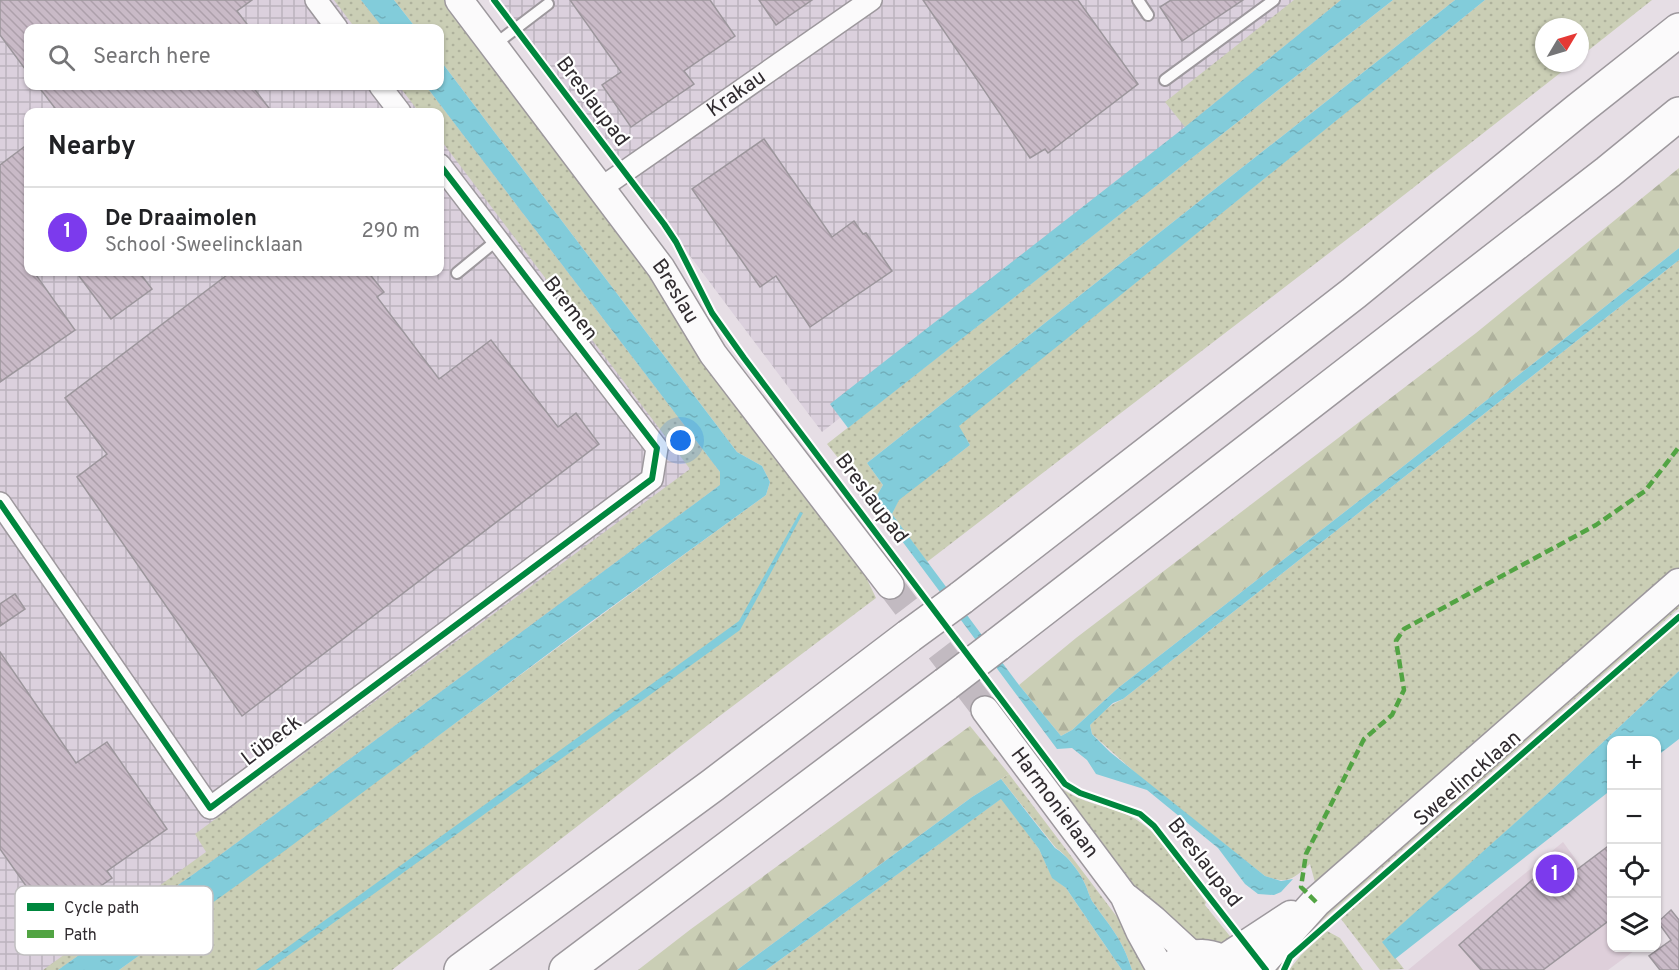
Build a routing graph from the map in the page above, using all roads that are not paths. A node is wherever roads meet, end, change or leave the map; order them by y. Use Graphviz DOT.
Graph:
graph roads {
  1 [pos="316,0"];
  2 [pos="459,0"];
  3 [pos="871,0"];
  4 [pos="1138,0"];
  5 [pos="1275,0"];
  6 [pos="548,4"];
  7 [pos="1148,15"];
  8 [pos="334,24"];
  9 [pos="1679,30"];
  10 [pos="494,46"];
  11 [pos="1164,80"];
  12 [pos="383,90"];
  13 [pos="397,108"];
  14 [pos="1679,114"];
  15 [pos="444,170"];
  16 [pos="601,188"];
  17 [pos="496,241"];
  18 [pos="457,273"];
  19 [pos="652,479"];
  20 [pos="0,503"];
  21 [pos="1679,584"];
  22 [pos="890,585"];
  23 [pos="984,710"];
  24 [pos="1124,896"];
  25 [pos="1316,902"];
  26 [pos="1180,963"];
  27 [pos="1229,965"];
  28 [pos="461,970"];
  29 [pos="566,970"];
  30 [pos="1161,970"];
  31 [pos="1255,970"];
  1 -- 8 [label="street"];
  2 -- 10 [label="street, Breslau"];
  3 -- 16 [label="street, Krakau"];
  4 -- 7 [label="lane"];
  5 -- 11 [label="lane"];
  6 -- 10 [label="lane"];
  9 -- 28 [label="highway, bridge"];
  10 -- 16 [label="street, Breslau"];
  12 -- 13 [label="street"];
  14 -- 29 [label="highway, bridge"];
  15 -- 17 [label="street, Bremen"];
  16 -- 22 [label="street, Breslau"];
  17 -- 18 [label="lane"];
  17 -- 19 [label="street, Bremen"];
  19 -- 20 [label="street, Lübeck"];
  21 -- 25 [label="main road, Sweelincklaan"];
  23 -- 24 [label="street, Harmonielaan"];
  24 -- 26 [label="street, Harmonielaan"];
  24 -- 30 [label="street, Harmonielaan"];
  25 -- 27 [label="main road, Sweelincklaan"];
  25 -- 31 [label="main road, Sweelincklaan"];
  26 -- 27 [label="main road"];
}
